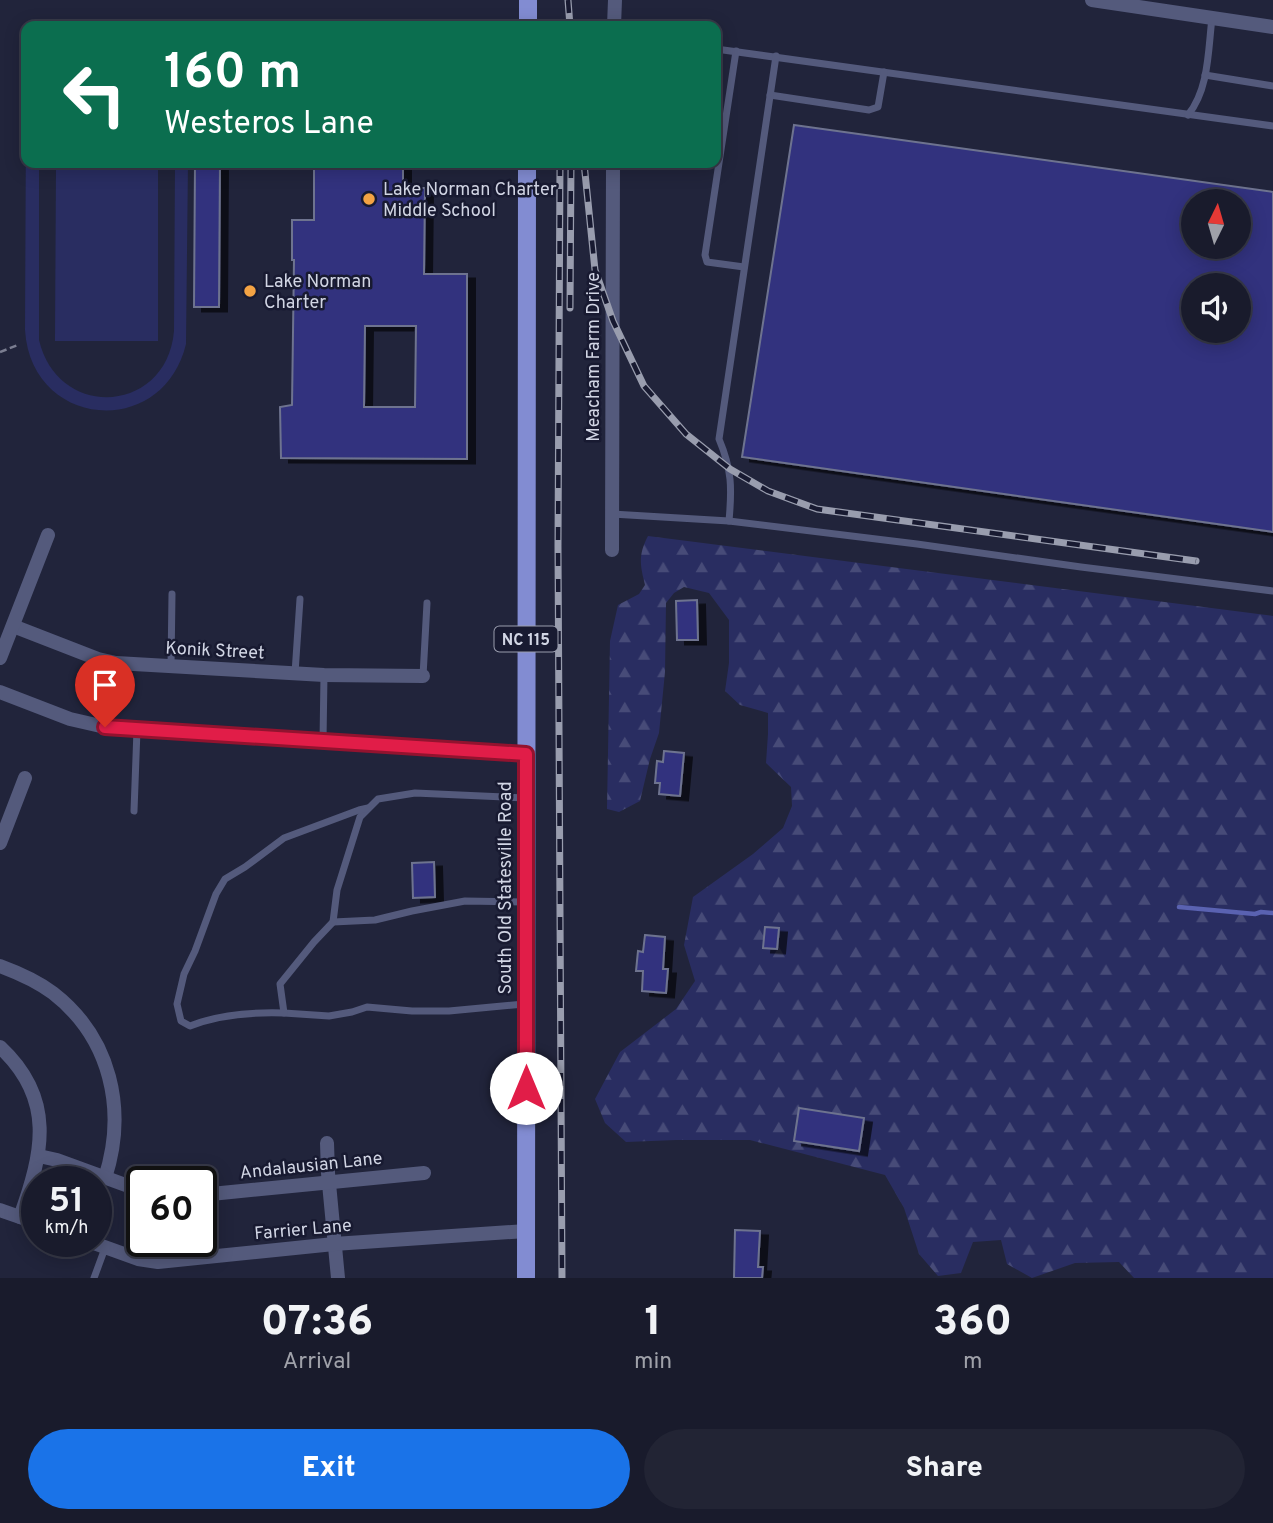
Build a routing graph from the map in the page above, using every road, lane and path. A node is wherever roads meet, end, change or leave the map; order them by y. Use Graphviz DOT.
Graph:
graph roads {
  1 [pos="528,0"];
  2 [pos="615,0"];
  3 [pos="1092,0"];
  4 [pos="1212,18"];
  5 [pos="528,21"];
  6 [pos="614,21"];
  7 [pos="1273,27"];
  8 [pos="721,50"];
  9 [pos="736,51"];
  10 [pos="776,57"];
  11 [pos="884,72"];
  12 [pos="1205,75"];
  13 [pos="1273,86"];
  14 [pos="770,95"];
  15 [pos="1188,115"];
  16 [pos="1273,126"];
  17 [pos="721,150"];
  18 [pos="527,168"];
  19 [pos="613,168"];
  20 [pos="718,168"];
  21 [pos="744,267"];
  22 [pos="18,345"];
  23 [pos="0,352"];
  24 [pos="612,514"];
  25 [pos="729,521"];
  26 [pos="48,535"];
  27 [pos="612,550"];
  28 [pos="1273,591"];
  29 [pos="172,594"];
  30 [pos="300,599"];
  31 [pos="427,603"];
  32 [pos="13,626"];
  33 [pos="0,658"];
  34 [pos="170,667"];
  35 [pos="295,673"];
  36 [pos="324,675"];
  37 [pos="423,676"];
  38 [pos="0,692"];
  39 [pos="137,730"];
  40 [pos="323,741"];
  41 [pos="526,754"];
  42 [pos="25,778"];
  43 [pos="526,797"];
  44 [pos="368,808"];
  45 [pos="134,810"];
  46 [pos="0,843"];
  47 [pos="526,902"];
  48 [pos="332,922"];
  49 [pos="0,966"];
  50 [pos="526,1004"];
  51 [pos="284,1013"];
  52 [pos="0,1047"];
  53 [pos="327,1143"];
  54 [pos="39,1156"];
  55 [pos="73,1166"];
  56 [pos="109,1166"];
  57 [pos="424,1173"];
  58 [pos="328,1182"];
  59 [pos="217,1193"];
  60 [pos="0,1210"];
  61 [pos="20,1217"];
  62 [pos="526,1231"];
  63 [pos="334,1244"];
  64 [pos="112,1250"];
  65 [pos="101,1257"];
  66 [pos="94,1278"];
  67 [pos="338,1278"];
  68 [pos="526,1278"];
  1 -- 5 [label="main road"];
  2 -- 6 [label="street"];
  3 -- 4 [label="street"];
  4 -- 7 [label="street"];
  4 -- 12 [label="lane"];
  8 -- 9 [label="lane"];
  9 -- 10 [label="lane"];
  9 -- 17 [label="lane"];
  10 -- 11 [label="lane"];
  10 -- 14 [label="lane"];
  11 -- 14 [label="lane"];
  11 -- 15 [label="lane"];
  12 -- 13 [label="lane"];
  12 -- 15 [label="lane"];
  14 -- 21 [label="lane"];
  15 -- 16 [label="lane"];
  18 -- 41 [label="main road, South Old Statesville Road / NC 115"];
  19 -- 24 [label="street, Meacham Farm Drive"];
  20 -- 21 [label="lane"];
  21 -- 25 [label="lane"];
  22 -- 23 [label="path"];
  24 -- 25 [label="lane"];
  24 -- 27 [label="street, Meacham Farm Drive"];
  25 -- 28 [label="lane"];
  26 -- 32 [label="street"];
  29 -- 34 [label="lane"];
  30 -- 35 [label="lane"];
  31 -- 37 [label="lane"];
  32 -- 33 [label="street"];
  32 -- 34 [label="street, Konik Street"];
  34 -- 35 [label="street, Konik Street"];
  35 -- 36 [label="street, Konik Street"];
  36 -- 37 [label="street, Konik Street"];
  36 -- 40 [label="lane"];
  38 -- 39 [label="street"];
  39 -- 40 [label="street"];
  39 -- 45 [label="lane"];
  40 -- 41 [label="street"];
  41 -- 43 [label="main road, South Old Statesville Road / NC 115"];
  42 -- 46 [label="street"];
  43 -- 44 [label="lane"];
  43 -- 47 [label="main road, South Old Statesville Road / NC 115"];
  44 -- 48 [label="lane"];
  44 -- 51 [label="lane"];
  47 -- 48 [label="lane"];
  47 -- 50 [label="main road, South Old Statesville Road / NC 115"];
  48 -- 51 [label="lane"];
  49 -- 56 [label="street"];
  50 -- 51 [label="lane"];
  50 -- 62 [label="main road, South Old Statesville Road / NC 115"];
  52 -- 54 [label="street"];
  53 -- 58 [label="street"];
  54 -- 55 [label="street"];
  54 -- 61 [label="street"];
  57 -- 58 [label="street, Andalausian Lane"];
  58 -- 59 [label="street, Andalausian Lane"];
  58 -- 63 [label="street"];
  60 -- 61 [label="street"];
  62 -- 63 [label="street, Farrier Lane"];
  62 -- 68 [label="main road, South Old Statesville Road / NC 115"];
  63 -- 64 [label="street, Farrier Lane"];
  63 -- 67 [label="street"];
  65 -- 66 [label="lane"];
}
